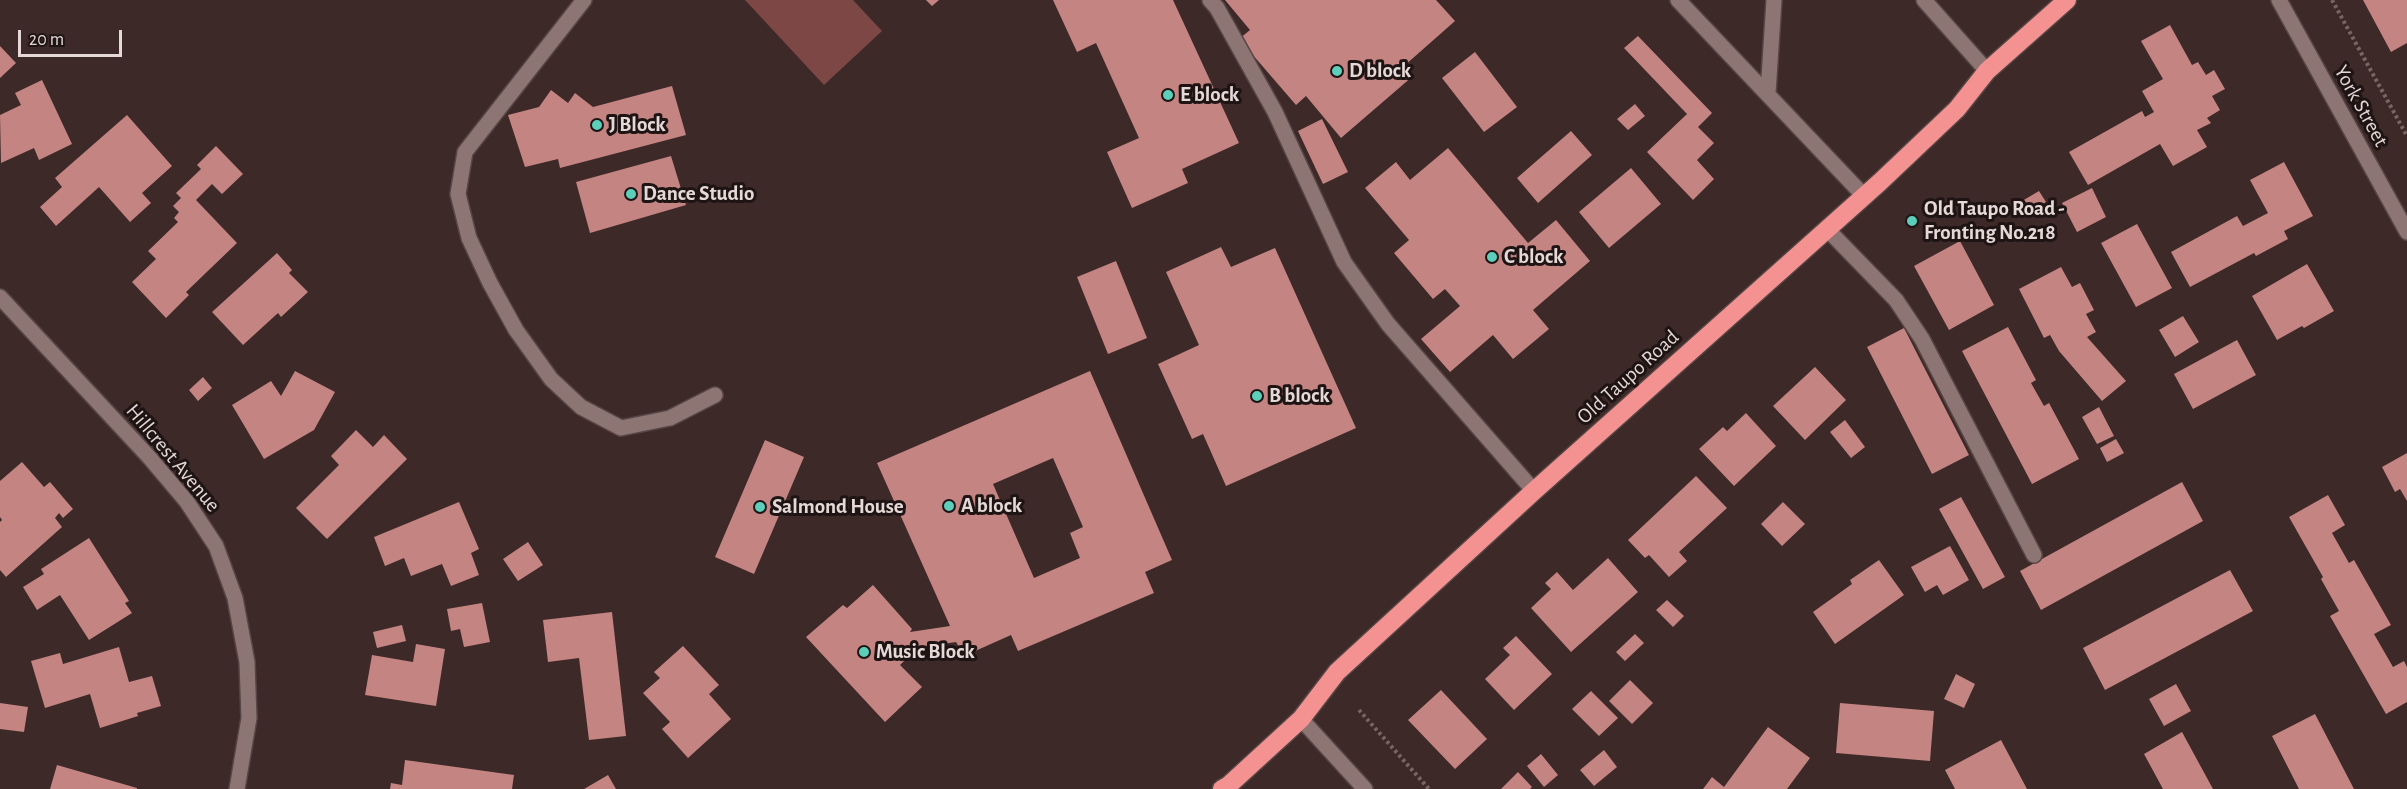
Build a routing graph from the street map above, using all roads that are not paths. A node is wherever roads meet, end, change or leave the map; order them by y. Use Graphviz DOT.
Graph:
graph roads {
  1 [pos="584,0"];
  2 [pos="1210,0"];
  3 [pos="1678,0"];
  4 [pos="1774,0"];
  5 [pos="1924,0"];
  6 [pos="2067,0"];
  7 [pos="2280,0"];
  8 [pos="1987,72"];
  9 [pos="1768,93"];
  10 [pos="1864,196"];
  11 [pos="1827,229"];
  12 [pos="2407,232"];
  13 [pos="0,297"];
  14 [pos="715,395"];
  15 [pos="1534,491"];
  16 [pos="2034,555"];
  17 [pos="1301,718"];
  18 [pos="237,789"];
  19 [pos="1222,789"];
  20 [pos="1365,789"];
  1 -- 14 [label="street"];
  2 -- 15 [label="street"];
  3 -- 9 [label="street"];
  4 -- 9 [label="street"];
  5 -- 8 [label="street"];
  6 -- 8 [label="highway, Old Taupo Road"];
  7 -- 12 [label="street, York Street"];
  8 -- 10 [label="highway, Old Taupo Road"];
  9 -- 10 [label="street"];
  10 -- 11 [label="highway, Old Taupo Road"];
  11 -- 15 [label="highway, Old Taupo Road"];
  11 -- 16 [label="street"];
  13 -- 18 [label="street, Hillcrest Avenue"];
  15 -- 17 [label="highway, Old Taupo Road"];
  17 -- 19 [label="highway, Old Taupo Road"];
  17 -- 20 [label="street"];
}
